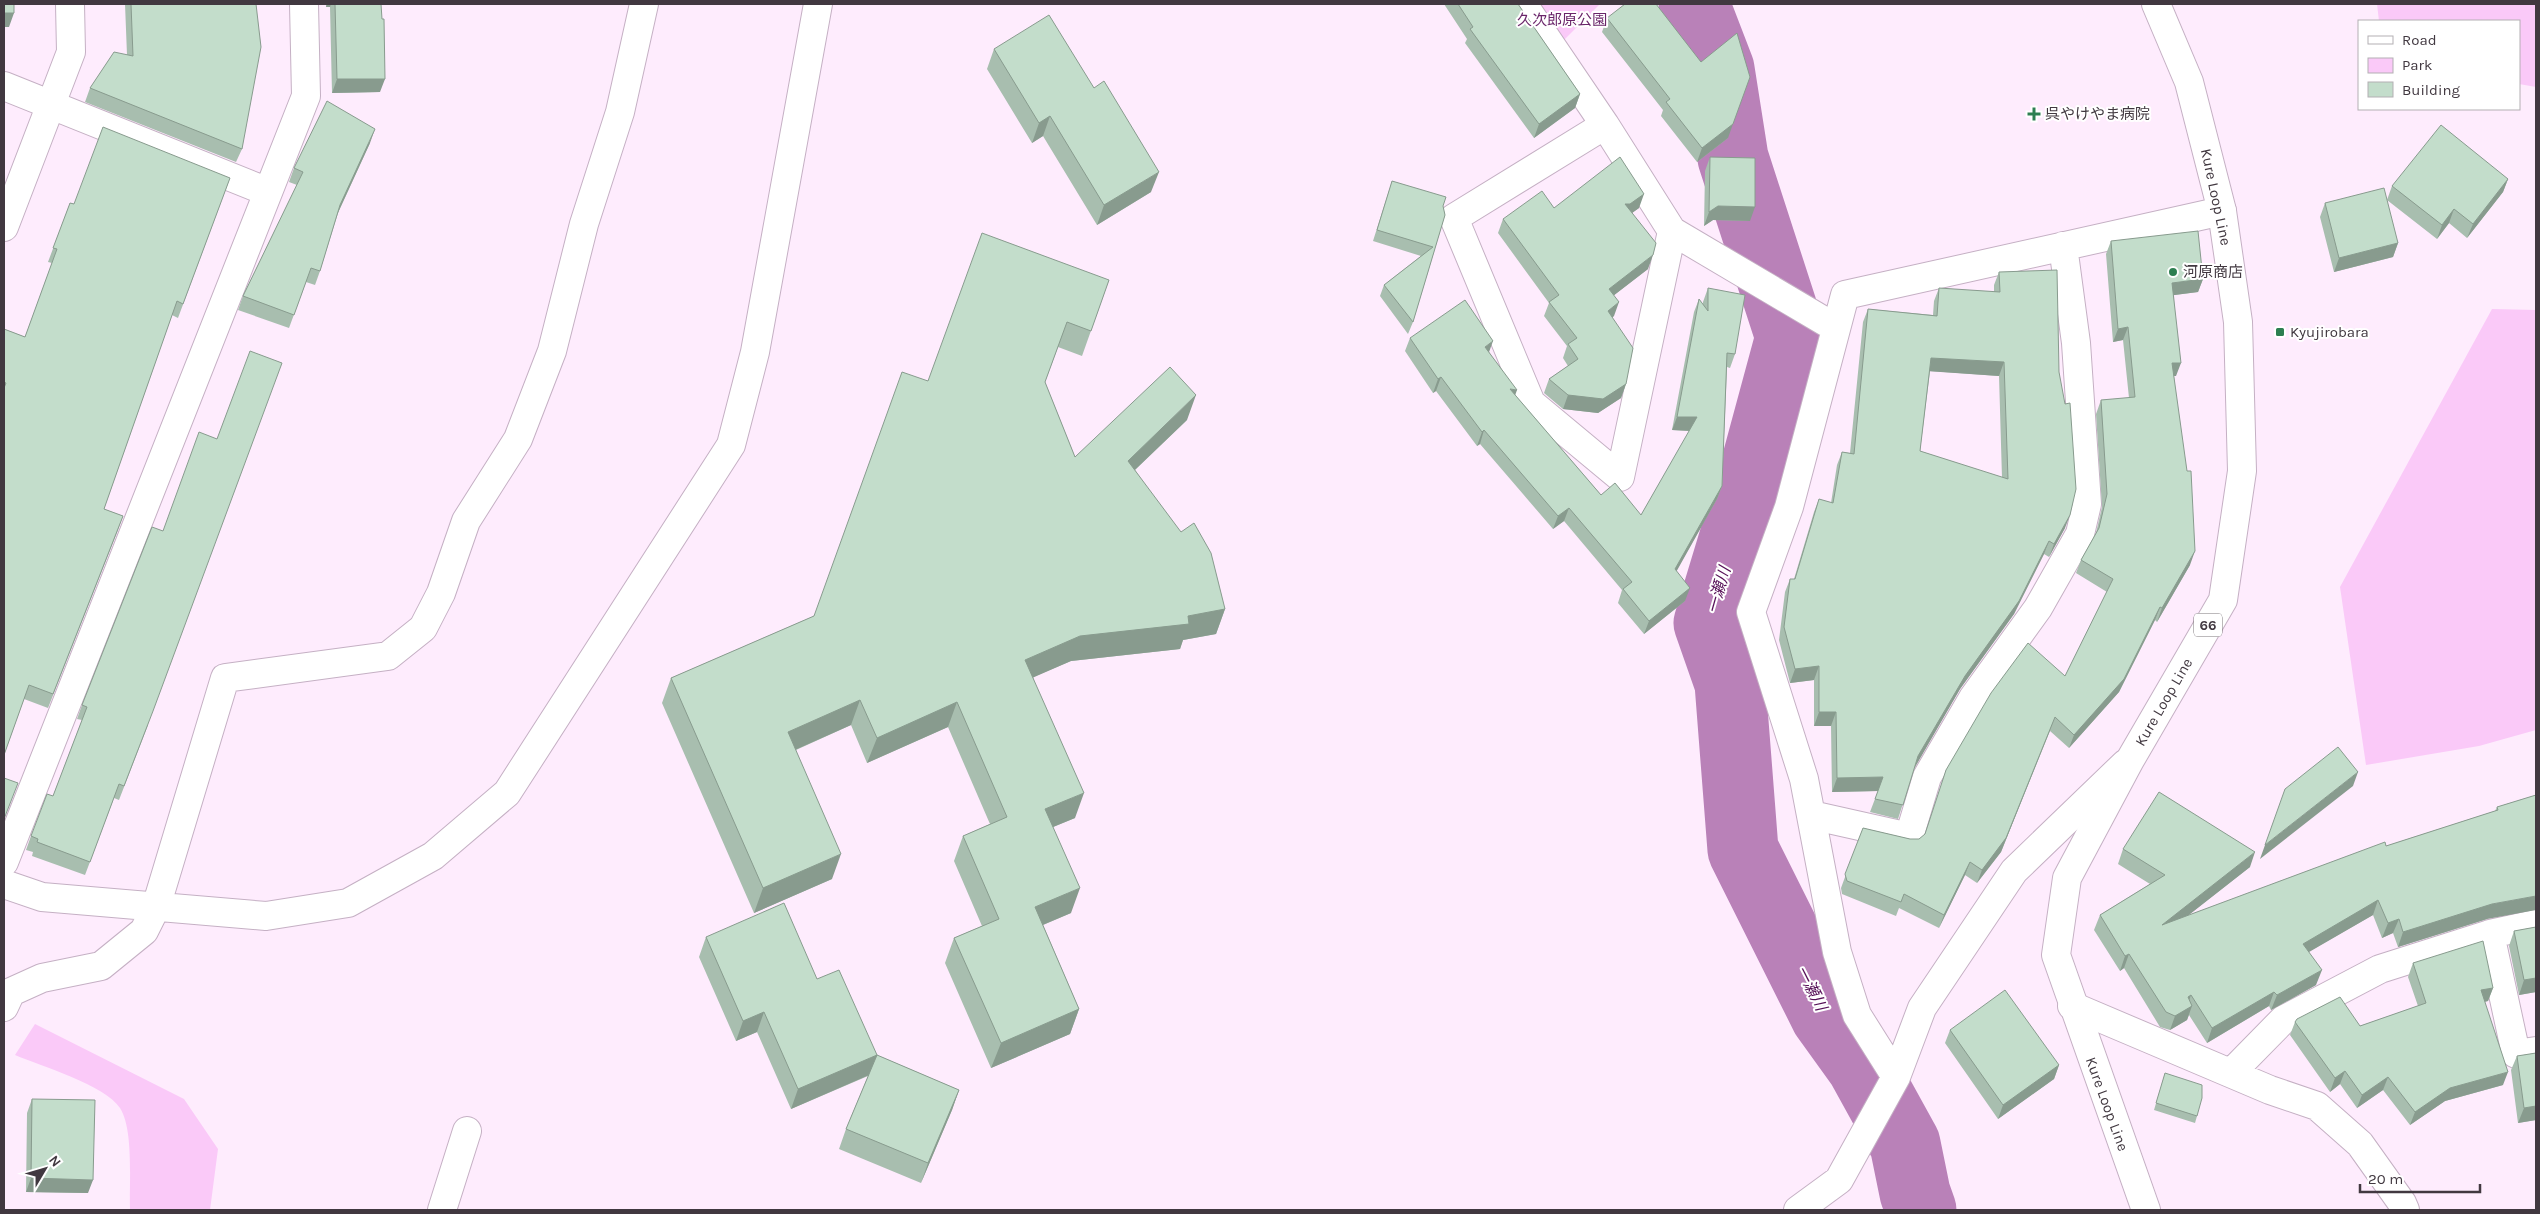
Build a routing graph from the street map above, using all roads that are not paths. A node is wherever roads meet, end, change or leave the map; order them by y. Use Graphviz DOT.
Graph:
graph roads {
  1 [pos="70,4"];
  2 [pos="304,4"];
  3 [pos="644,4"];
  4 [pos="818,4"];
  5 [pos="1523,4"];
  6 [pos="2156,4"];
  7 [pos="4,86"];
  8 [pos="51,104"];
  9 [pos="1605,125"];
  10 [pos="268,192"];
  11 [pos="2222,211"];
  12 [pos="4,227"];
  13 [pos="1672,231"];
  14 [pos="2063,246"];
  15 [pos="1836,328"];
  16 [pos="2130,760"];
  17 [pos="1811,816"];
  18 [pos="4,862"];
  19 [pos="4,884"];
  20 [pos="156,907"];
  21 [pos="2536,924"];
  22 [pos="2490,934"];
  23 [pos="2072,1006"];
  24 [pos="4,1007"];
  25 [pos="2536,1051"];
  26 [pos="2231,1073"];
  27 [pos="1896,1077"];
  28 [pos="467,1131"];
  29 [pos="442,1210"];
  30 [pos="1798,1210"];
  31 [pos="2146,1210"];
  32 [pos="2404,1210"];
  1 -- 8 [label="street"];
  2 -- 10 [label="street"];
  3 -- 20 [label="street"];
  4 -- 20 [label="street"];
  5 -- 9 [label="street"];
  6 -- 11 [label="street, Kure Loop Line / 66"];
  7 -- 8 [label="street"];
  8 -- 10 [label="street"];
  8 -- 12 [label="street"];
  9 -- 13 [label="street"];
  9 -- 13 [label="street"];
  10 -- 18 [label="street"];
  11 -- 14 [label="street"];
  11 -- 16 [label="street, Kure Loop Line / 66"];
  13 -- 15 [label="street"];
  14 -- 15 [label="street"];
  14 -- 17 [label="street"];
  15 -- 17 [label="street"];
  16 -- 23 [label="street, Kure Loop Line / 66"];
  16 -- 27 [label="street"];
  17 -- 27 [label="street"];
  19 -- 20 [label="street"];
  20 -- 24 [label="street"];
  21 -- 22 [label="street"];
  22 -- 25 [label="street"];
  22 -- 26 [label="street"];
  23 -- 26 [label="street"];
  23 -- 31 [label="street, Kure Loop Line / 66"];
  26 -- 32 [label="street"];
  27 -- 30 [label="street"];
  28 -- 29 [label="street"];
}
